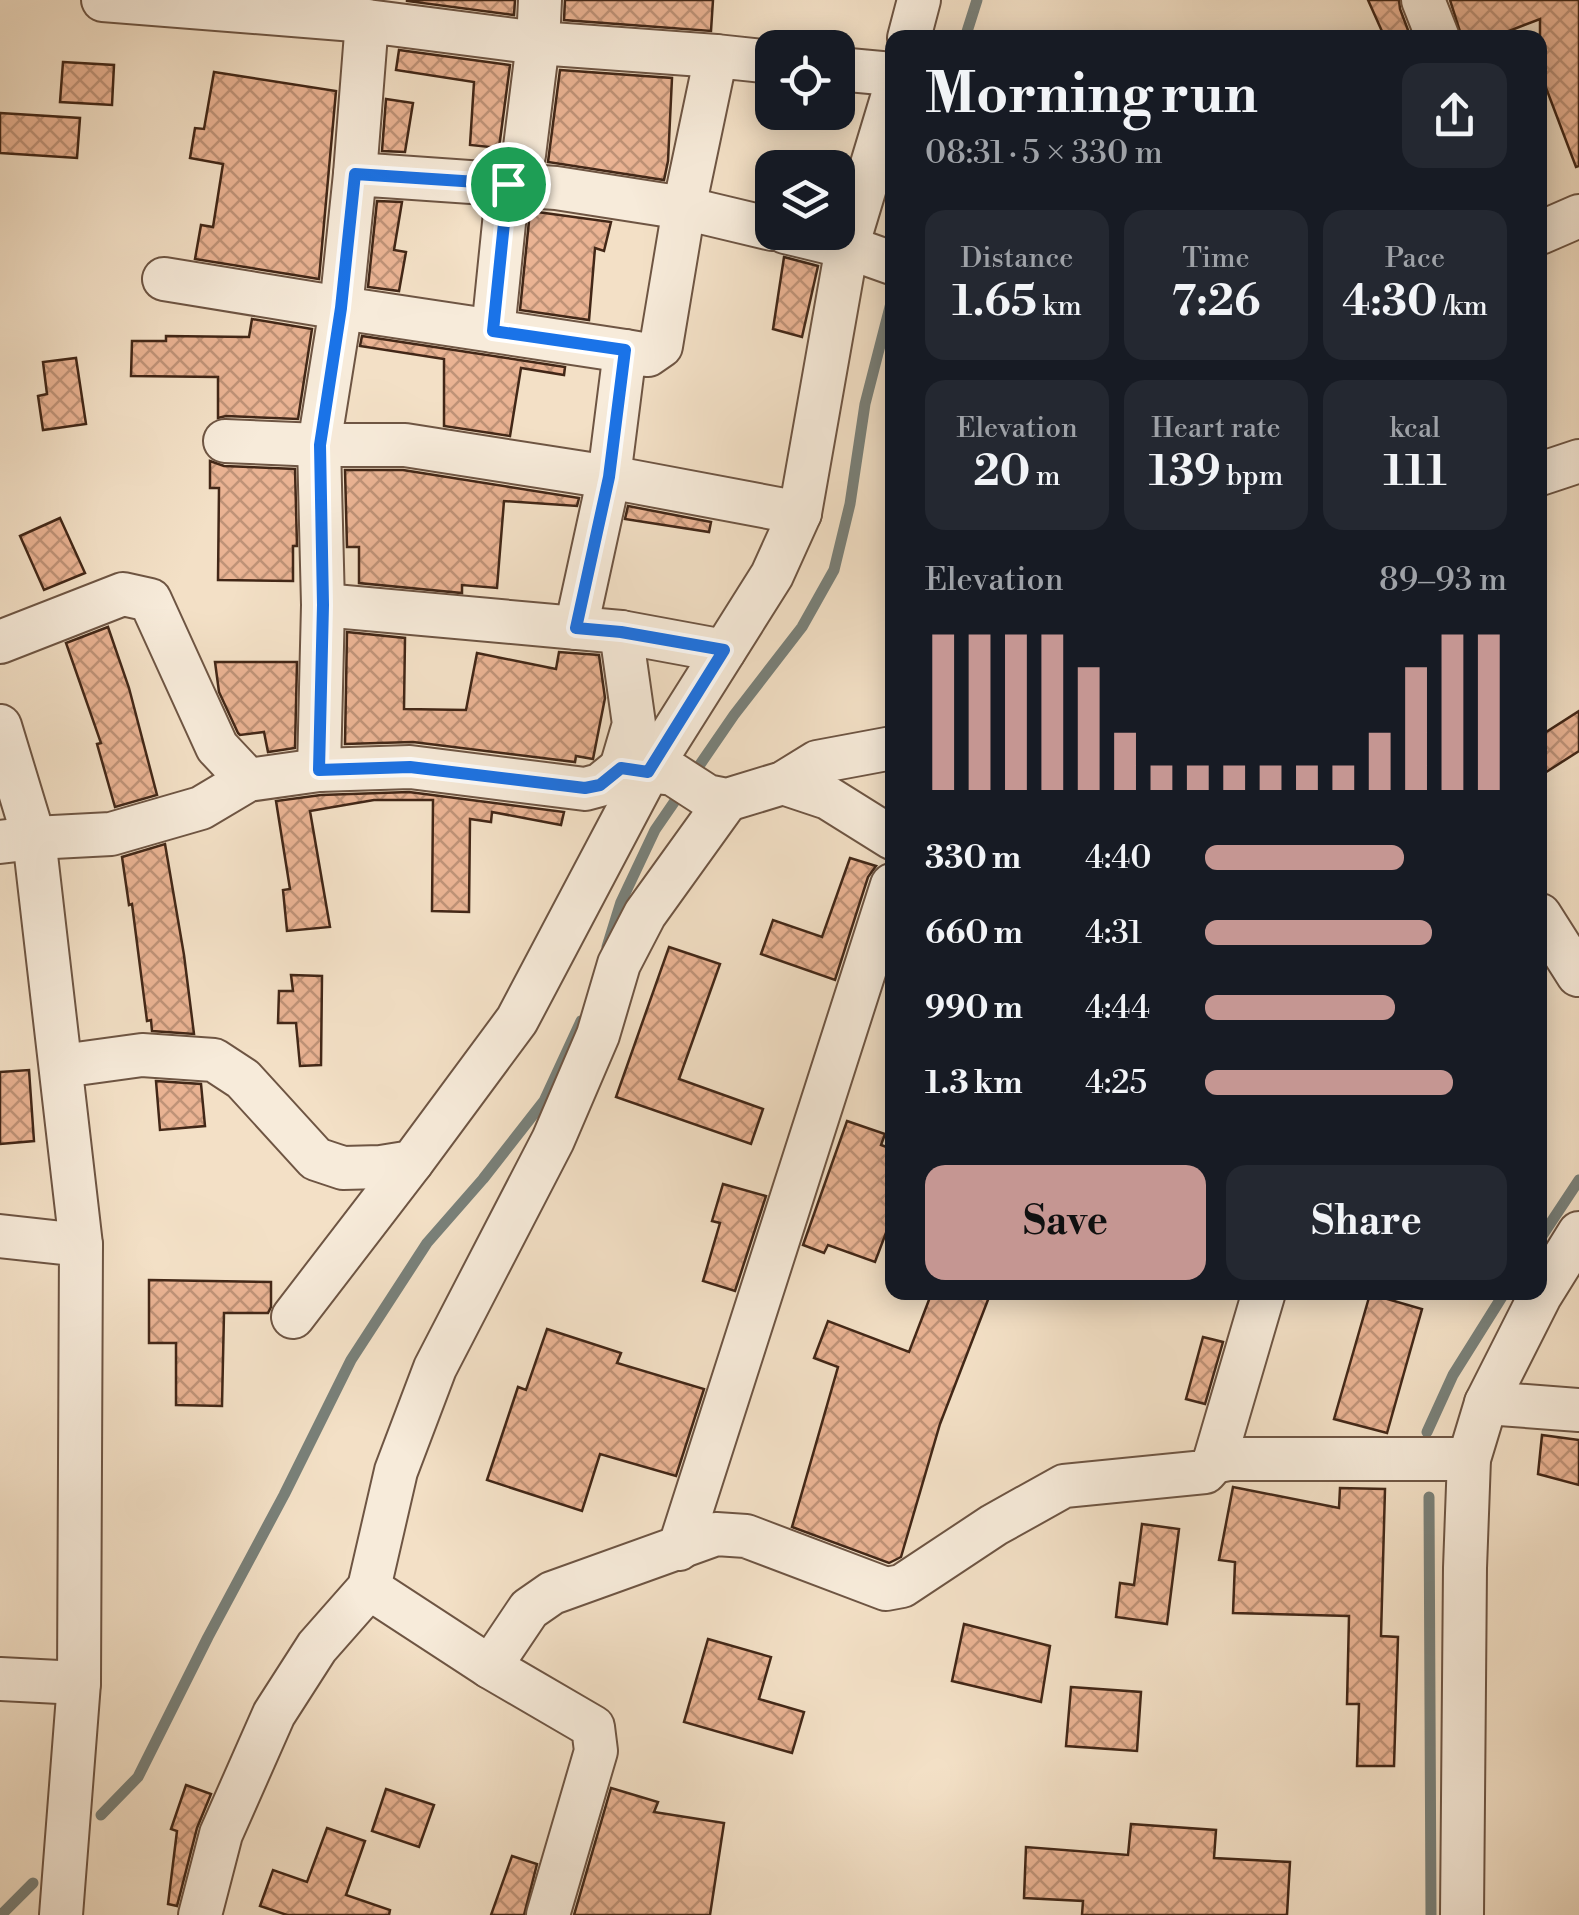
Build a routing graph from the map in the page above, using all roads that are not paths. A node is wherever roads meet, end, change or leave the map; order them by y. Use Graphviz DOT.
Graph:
graph roads {
  1 [pos="103,0"];
  2 [pos="540,0"];
  3 [pos="919,0"];
  4 [pos="1424,0"];
  5 [pos="376,15"];
  6 [pos="911,30"];
  7 [pos="1435,30"];
  8 [pos="538,44"];
  9 [pos="716,56"];
  10 [pos="755,60"];
  11 [pos="855,70"];
  12 [pos="885,73"];
  13 [pos="885,148"];
  14 [pos="355,174"];
  15 [pos="508,184"];
  16 [pos="684,208"];
  17 [pos="1579,216"];
  18 [pos="755,226"];
  19 [pos="1547,230"];
  20 [pos="870,255"];
  21 [pos="164,279"];
  22 [pos="341,308"];
  23 [pos="493,331"];
  24 [pos="625,350"];
  25 [pos="225,442"];
  26 [pos="320,445"];
  27 [pos="1579,461"];
  28 [pos="1547,472"];
  29 [pos="609,477"];
  30 [pos="800,513"];
  31 [pos="323,605"];
  32 [pos="576,628"];
  33 [pos="621,632"];
  34 [pos="0,642"];
  35 [pos="724,650"];
  36 [pos="0,726"];
  37 [pos="885,749"];
  38 [pos="319,770"];
  39 [pos="248,780"];
  40 [pos="675,782"];
  41 [pos="783,783"];
  42 [pos="885,834"];
  43 [pos="17,840"];
  44 [pos="885,907"];
  45 [pos="1547,926"];
  46 [pos="1547,973"];
  47 [pos="1578,975"];
  48 [pos="62,1066"];
  49 [pos="412,1162"];
  50 [pos="1579,1234"];
  51 [pos="0,1236"];
  52 [pos="81,1245"];
  53 [pos="1547,1285"];
  54 [pos="1262,1300"];
  55 [pos="1538,1300"];
  56 [pos="293,1317"];
  57 [pos="1486,1403"];
  58 [pos="1579,1410"];
  59 [pos="1469,1459"];
  60 [pos="1214,1462"];
  61 [pos="679,1549"];
  62 [pos="369,1588"];
  63 [pos="490,1667"];
  64 [pos="0,1680"];
  65 [pos="78,1683"];
  66 [pos="64,1915"];
  67 [pos="200,1915"];
  68 [pos="548,1915"];
  69 [pos="1462,1915"];
  1 -- 5 [label="street"];
  2 -- 8 [label="street"];
  3 -- 6 [label="street"];
  4 -- 7 [label="street"];
  5 -- 8 [label="street"];
  5 -- 14 [label="street"];
  8 -- 9 [label="street"];
  8 -- 15 [label="street"];
  9 -- 10 [label="street"];
  9 -- 16 [label="street"];
  11 -- 12 [label="street"];
  13 -- 20 [label="street"];
  14 -- 15 [label="street"];
  14 -- 22 [label="street"];
  15 -- 16 [label="street"];
  15 -- 23 [label="street"];
  16 -- 18 [label="street"];
  16 -- 24 [label="street"];
  17 -- 19 [label="street"];
  20 -- 30 [label="street"];
  21 -- 22 [label="street"];
  22 -- 23 [label="street"];
  22 -- 26 [label="street"];
  23 -- 24 [label="street"];
  24 -- 29 [label="street"];
  25 -- 26 [label="street"];
  26 -- 29 [label="street"];
  26 -- 31 [label="street"];
  27 -- 28 [label="street"];
  29 -- 30 [label="street"];
  29 -- 32 [label="street"];
  30 -- 35 [label="street"];
  31 -- 32 [label="street"];
  31 -- 38 [label="street"];
  32 -- 33 [label="street"];
  33 -- 35 [label="street"];
  33 -- 40 [label="street"];
  34 -- 39 [label="street"];
  35 -- 40 [label="street"];
  36 -- 43 [label="street"];
  37 -- 41 [label="street"];
  38 -- 39 [label="street"];
  38 -- 40 [label="street"];
  39 -- 43 [label="street"];
  40 -- 41 [label="street"];
  40 -- 49 [label="street"];
  40 -- 62 [label="street"];
  41 -- 42 [label="street"];
  43 -- 48 [label="street"];
  44 -- 61 [label="street"];
  45 -- 47 [label="street"];
  46 -- 47 [label="street"];
  48 -- 49 [label="street"];
  48 -- 52 [label="street"];
  49 -- 56 [label="street"];
  50 -- 53 [label="street"];
  51 -- 52 [label="street"];
  52 -- 65 [label="street"];
  54 -- 60 [label="street"];
  55 -- 57 [label="street"];
  57 -- 58 [label="street"];
  57 -- 59 [label="street"];
  59 -- 60 [label="street"];
  59 -- 69 [label="street"];
  60 -- 61 [label="street"];
  61 -- 63 [label="street"];
  62 -- 63 [label="street"];
  62 -- 67 [label="street"];
  63 -- 68 [label="street"];
  64 -- 65 [label="street"];
  65 -- 66 [label="street"];
}
